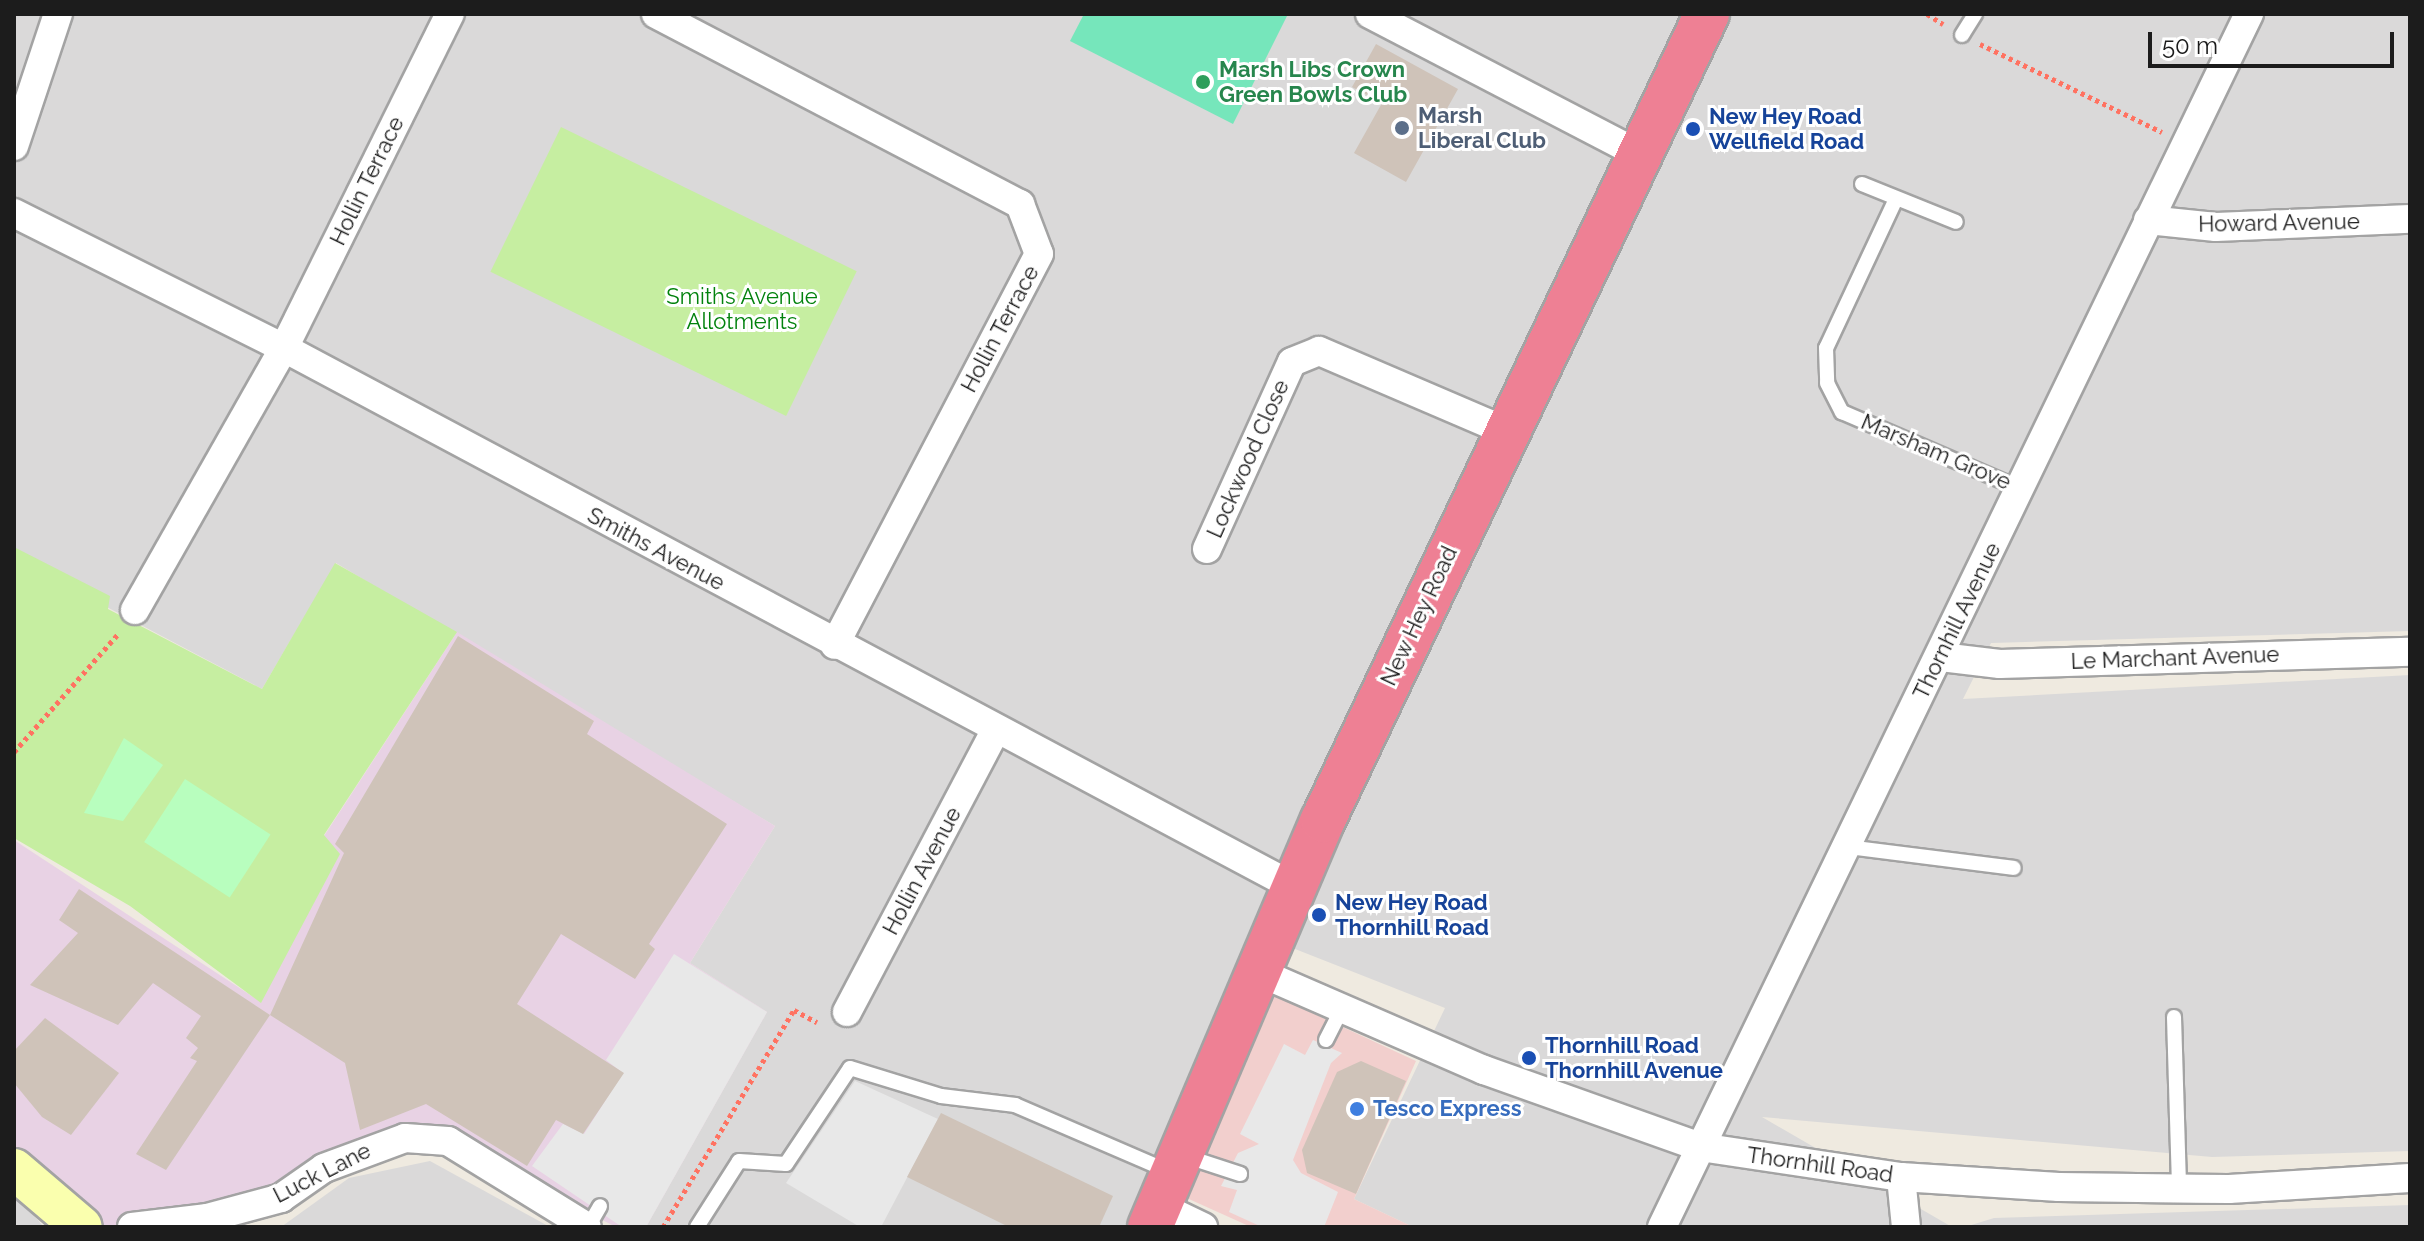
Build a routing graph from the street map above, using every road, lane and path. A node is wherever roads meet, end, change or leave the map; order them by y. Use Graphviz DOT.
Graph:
graph roads {
  1 [pos="58,14"];
  2 [pos="450,14"];
  3 [pos="656,14"];
  4 [pos="1370,14"];
  5 [pos="1707,14"];
  6 [pos="1927,14"];
  7 [pos="1975,14"];
  8 [pos="2249,14"];
  9 [pos="1962,35"];
  10 [pos="2186,144"];
  11 [pos="14,146"];
  12 [pos="1637,153"];
  13 [pos="1862,184"];
  14 [pos="1895,201"];
  15 [pos="14,213"];
  16 [pos="2410,219"];
  17 [pos="2148,220"];
  18 [pos="1956,222"];
  19 [pos="284,348"];
  20 [pos="1506,431"];
  21 [pos="2021,489"];
  22 [pos="1207,549"];
  23 [pos="135,610"];
  24 [pos="835,645"];
  25 [pos="2410,652"];
  26 [pos="1941,657"];
  27 [pos="996,729"];
  28 [pos="14,752"];
  29 [pos="1848,847"];
  30 [pos="2014,868"];
  31 [pos="1296,888"];
  32 [pos="1263,974"];
  33 [pos="1342,1008"];
  34 [pos="847,1012"];
  35 [pos="2174,1017"];
  36 [pos="1326,1040"];
  37 [pos="1700,1147"];
  38 [pos="14,1169"];
  39 [pos="1240,1174"];
  40 [pos="1901,1177"];
  41 [pos="2410,1178"];
  42 [pos="2179,1189"];
  43 [pos="1165,1190"];
  44 [pos="592,1220"];
  45 [pos="82,1227"];
  46 [pos="132,1227"];
  47 [pos="663,1227"];
  48 [pos="697,1227"];
  49 [pos="1203,1227"];
  50 [pos="1662,1227"];
  51 [pos="1906,1227"];
  1 -- 11 [label="street"];
  2 -- 19 [label="street, Hollin Terrace"];
  3 -- 24 [label="street, Hollin Terrace"];
  4 -- 12 [label="street"];
  5 -- 12 [label="highway, New Hey Road"];
  6 -- 9 [label="path"];
  7 -- 9 [label="lane"];
  8 -- 10 [label="street, Thornhill Avenue"];
  9 -- 10 [label="path"];
  10 -- 17 [label="street, Thornhill Avenue"];
  12 -- 20 [label="highway, New Hey Road"];
  13 -- 14 [label="lane"];
  14 -- 18 [label="lane"];
  14 -- 21 [label="lane, Marsham Grove"];
  15 -- 19 [label="street, Smiths Avenue"];
  16 -- 17 [label="street, Howard Avenue"];
  17 -- 21 [label="street, Thornhill Avenue"];
  19 -- 23 [label="street, Hollin Terrace"];
  19 -- 24 [label="street, Smiths Avenue"];
  20 -- 22 [label="street, Lockwood Close"];
  20 -- 31 [label="highway, New Hey Road"];
  21 -- 26 [label="street, Thornhill Avenue"];
  23 -- 28 [label="path"];
  24 -- 27 [label="street, Smiths Avenue"];
  25 -- 26 [label="street, Le Marchant Avenue"];
  26 -- 29 [label="street, Thornhill Avenue"];
  27 -- 31 [label="street, Smiths Avenue"];
  27 -- 34 [label="street, Hollin Avenue"];
  29 -- 30 [label="lane"];
  29 -- 37 [label="street, Thornhill Avenue"];
  31 -- 32 [label="highway, New Hey Road"];
  32 -- 33 [label="street, Thornhill Road"];
  32 -- 43 [label="highway, New Hey Road"];
  33 -- 36 [label="lane"];
  33 -- 37 [label="street, Thornhill Road"];
  34 -- 47 [label="path"];
  35 -- 42 [label="lane"];
  37 -- 40 [label="street, Thornhill Road"];
  37 -- 50 [label="street, Thornhill Avenue"];
  38 -- 45 [label="street"];
  39 -- 43 [label="lane"];
  40 -- 42 [label="street, Thornhill Road"];
  40 -- 51 [label="street"];
  41 -- 42 [label="street, Thornhill Road"];
  43 -- 48 [label="lane"];
  43 -- 49 [label="street"];
  44 -- 46 [label="street, Luck Lane"];
}
